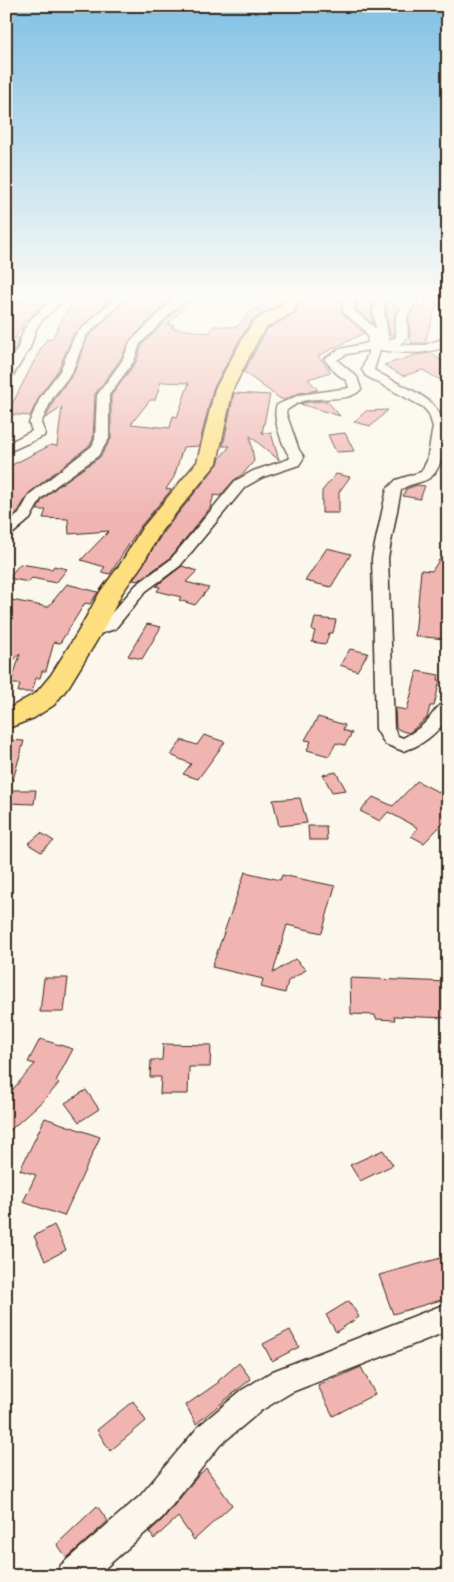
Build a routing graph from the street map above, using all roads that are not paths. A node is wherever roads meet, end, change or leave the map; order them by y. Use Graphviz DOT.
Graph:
graph roads {
  1 [pos="65,373"];
  2 [pos="119,373"];
  3 [pos="233,373"];
  4 [pos="344,373"];
  5 [pos="370,373"];
  6 [pos="6,449"];
  7 [pos="6,532"];
  8 [pos="90,632"];
  9 [pos="448,708"];
  10 [pos="6,720"];
  11 [pos="448,1317"];
  12 [pos="72,1576"];
  1 -- 6 [label="street"];
  2 -- 7 [label="street"];
  3 -- 8 [label="highway"];
  4 -- 8 [label="street"];
  5 -- 9 [label="street"];
  8 -- 10 [label="highway"];
  11 -- 12 [label="street"];
}
